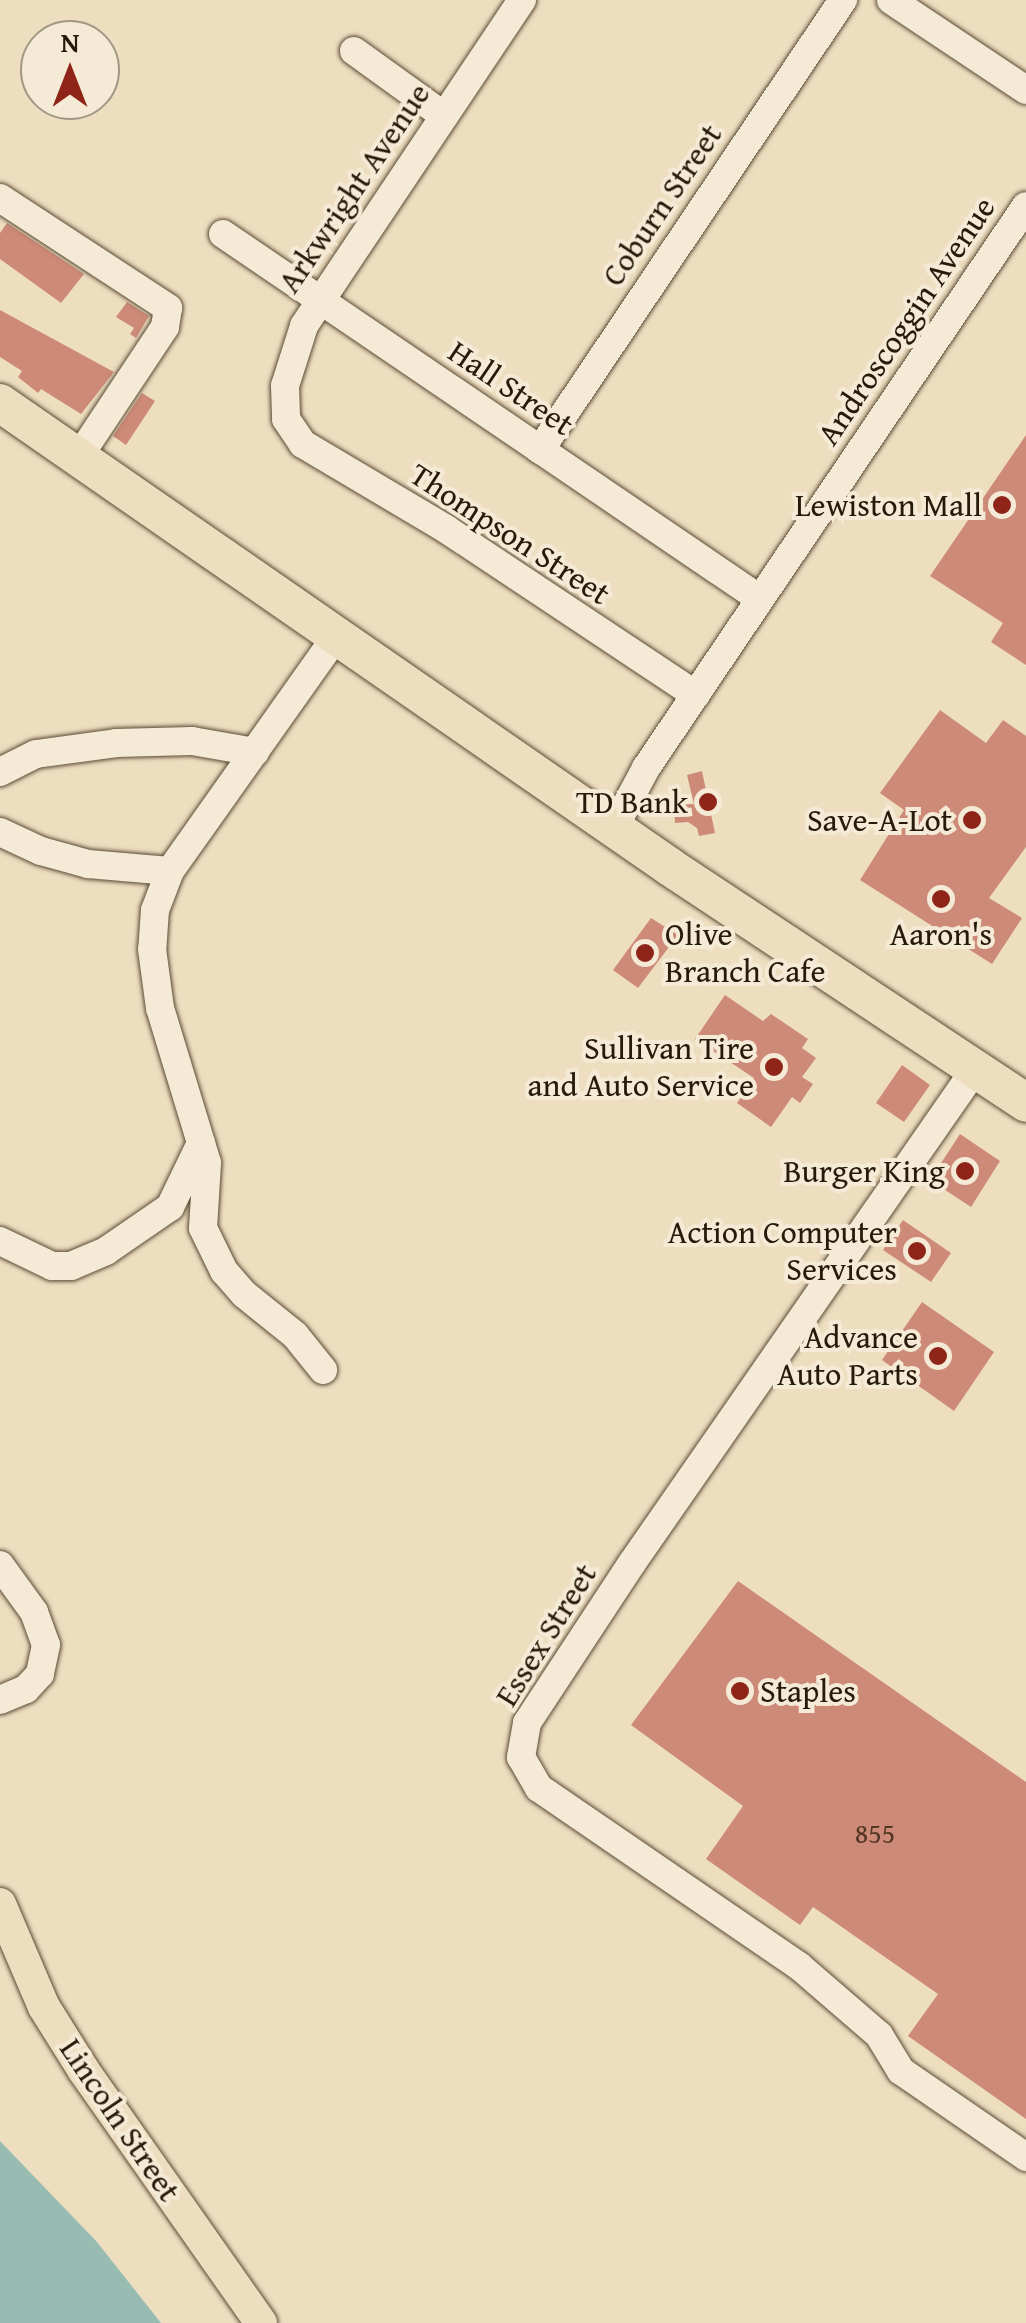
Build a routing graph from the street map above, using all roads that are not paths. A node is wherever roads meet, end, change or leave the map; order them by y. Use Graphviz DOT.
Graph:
graph roads {
  1 [pos="522,0"];
  2 [pos="844,0"];
  3 [pos="891,0"];
  4 [pos="354,51"];
  5 [pos="1026,90"];
  6 [pos="444,116"];
  7 [pos="0,198"];
  8 [pos="1026,206"];
  9 [pos="223,234"];
  10 [pos="319,300"];
  11 [pos="0,403"];
  12 [pos="290,428"];
  13 [pos="540,450"];
  14 [pos="78,458"];
  15 [pos="760,599"];
  16 [pos="336,634"];
  17 [pos="696,694"];
  18 [pos="255,752"];
  19 [pos="0,772"];
  20 [pos="614,828"];
  21 [pos="0,832"];
  22 [pos="170,871"];
  23 [pos="976,1068"];
  24 [pos="1026,1102"];
  25 [pos="202,1143"];
  26 [pos="0,1242"];
  27 [pos="324,1370"];
  28 [pos="0,1565"];
  29 [pos="0,1700"];
  30 [pos="0,1904"];
  31 [pos="1026,2157"];
  32 [pos="262,2323"];
  1 -- 6 [label="street, Arkwright Avenue"];
  2 -- 13 [label="street, Coburn Street"];
  3 -- 5 [label="street"];
  4 -- 6 [label="street"];
  6 -- 10 [label="street, Arkwright Avenue"];
  7 -- 14 [label="street"];
  8 -- 15 [label="street, Androscoggin Avenue"];
  9 -- 10 [label="street, Hall Street"];
  10 -- 12 [label="street, Arkwright Avenue"];
  10 -- 13 [label="street, Hall Street"];
  11 -- 14 [label="highway"];
  12 -- 17 [label="street, Thompson Street"];
  13 -- 15 [label="street, Hall Street"];
  14 -- 16 [label="highway"];
  15 -- 17 [label="street, Androscoggin Avenue"];
  16 -- 18 [label="street"];
  16 -- 20 [label="highway"];
  17 -- 20 [label="street, Androscoggin Avenue"];
  18 -- 19 [label="street"];
  18 -- 22 [label="street"];
  20 -- 23 [label="highway"];
  21 -- 22 [label="street"];
  22 -- 25 [label="street"];
  23 -- 24 [label="highway"];
  23 -- 31 [label="street, Essex Street"];
  25 -- 26 [label="street"];
  25 -- 27 [label="street"];
  28 -- 29 [label="street"];
  30 -- 32 [label="main road, Lincoln Street"];
}
